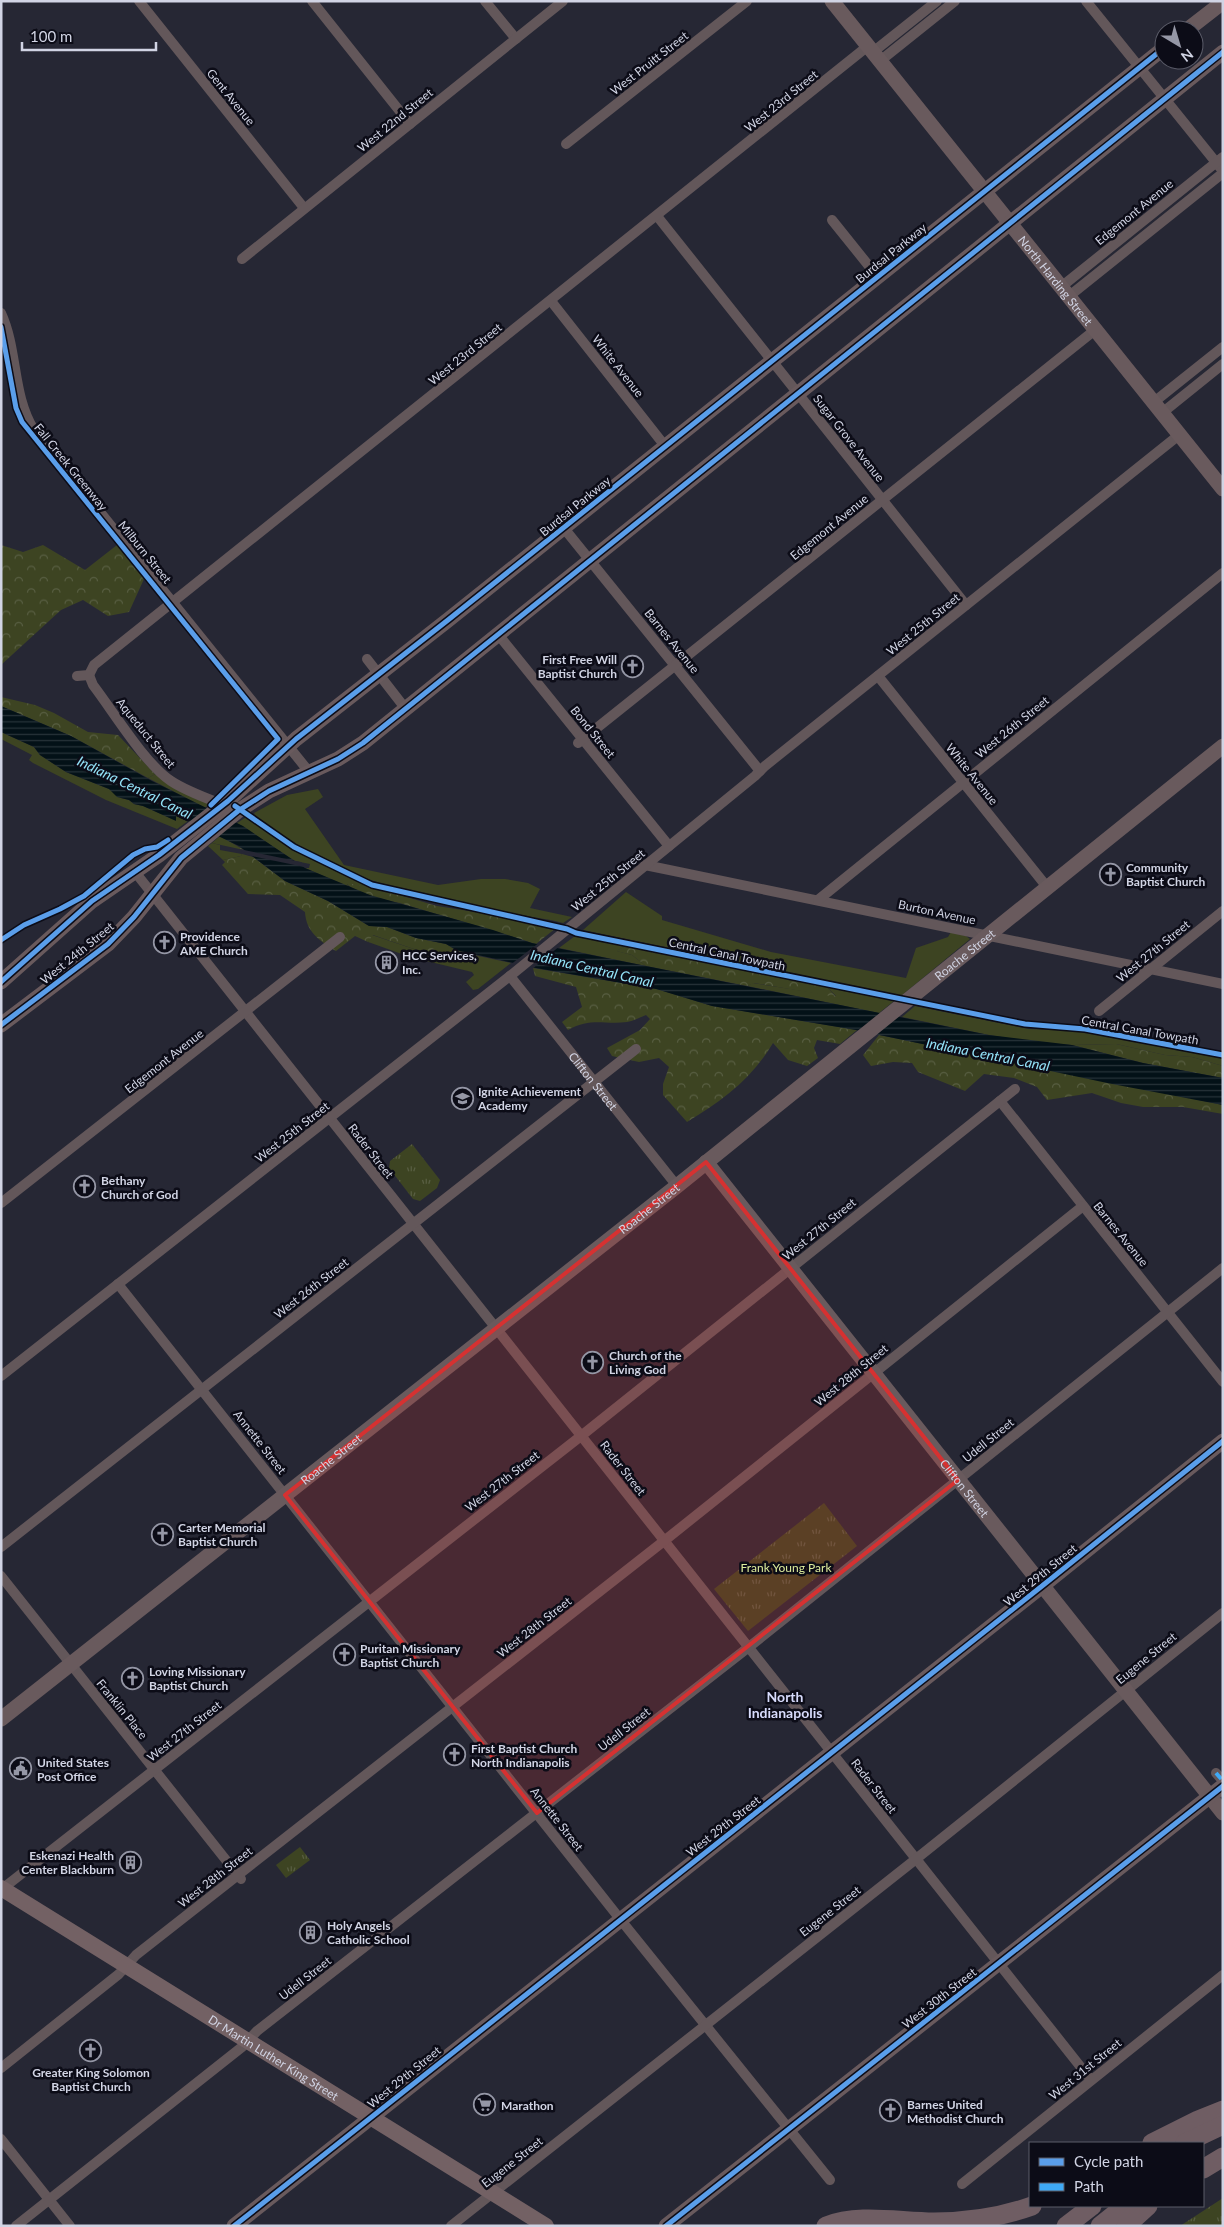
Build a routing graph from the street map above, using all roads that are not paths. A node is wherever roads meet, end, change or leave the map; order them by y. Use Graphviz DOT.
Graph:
graph roads {
  1 [pos="139,1"];
  2 [pos="312,1"];
  3 [pos="485,1"];
  4 [pos="563,1"];
  5 [pos="747,1"];
  6 [pos="832,1"];
  7 [pos="937,1"];
  8 [pos="955,1"];
  9 [pos="1086,1"];
  10 [pos="1223,2"];
  11 [pos="1200,20"];
  12 [pos="516,39"];
  13 [pos="1223,52"];
  14 [pos="874,53"];
  15 [pos="1154,56"];
  16 [pos="1140,68"];
  17 [pos="1164,99"];
  18 [pos="410,124"];
  19 [pos="566,144"];
  20 [pos="1219,159"];
  21 [pos="1223,172"];
  22 [pos="984,192"];
  23 [pos="304,208"];
  24 [pos="657,216"];
  25 [pos="832,220"];
  26 [pos="1010,223"];
  27 [pos="242,259"];
  28 [pos="877,276"];
  29 [pos="1064,292"];
  30 [pos="551,301"];
  31 [pos="4,318"];
  32 [pos="1095,330"];
  33 [pos="1223,348"];
  34 [pos="772,361"];
  35 [pos="1223,364"];
  36 [pos="798,393"];
  37 [pos="1158,408"];
  38 [pos="1179,435"];
  39 [pos="665,446"];
  40 [pos="1223,489"];
  41 [pos="882,500"];
  42 [pos="563,527"];
  43 [pos="590,560"];
  44 [pos="1223,573"];
  45 [pos="173,602"];
  46 [pos="966,605"];
  47 [pos="497,634"];
  48 [pos="367,659"];
  49 [pos="676,666"];
  50 [pos="89,675"];
  51 [pos="378,675"];
  52 [pos="77,676"];
  53 [pos="878,676"];
  54 [pos="405,708"];
  55 [pos="580,741"];
  56 [pos="289,744"];
  57 [pos="1223,746"];
  58 [pos="760,771"];
  59 [pos="310,773"];
  60 [pos="963,782"];
  61 [pos="220,807"];
  62 [pos="194,841"];
  63 [pos="669,846"];
  64 [pos="645,865"];
  65 [pos="135,872"];
  66 [pos="1047,887"];
  67 [pos="152,893"];
  68 [pos="818,900"];
  69 [pos="1223,911"];
  70 [pos="988,935"];
  71 [pos="340,937"];
  72 [pos="1150,969"];
  73 [pos="512,974"];
  74 [pos="1,982"];
  75 [pos="1223,984"];
  76 [pos="1099,1011"];
  77 [pos="246,1012"];
  78 [pos="1,1025"];
  79 [pos="636,1049"];
  80 [pos="594,1083"];
  81 [pos="1015,1089"];
  82 [pos="1000,1100"];
  83 [pos="330,1118"];
  84 [pos="706,1162"];
  85 [pos="677,1186"];
  86 [pos="1,1203"];
  87 [pos="1082,1206"];
  88 [pos="414,1224"];
  89 [pos="1223,1268"];
  90 [pos="790,1269"];
  91 [pos="118,1284"];
  92 [pos="1168,1312"];
  93 [pos="497,1330"];
  94 [pos="873,1374"];
  95 [pos="1,1376"];
  96 [pos="1223,1382"];
  97 [pos="202,1390"];
  98 [pos="581,1436"];
  99 [pos="1223,1440"];
  100 [pos="958,1480"];
  101 [pos="285,1495"];
  102 [pos="664,1541"];
  103 [pos="1,1547"];
  104 [pos="1,1576"];
  105 [pos="1042,1586"];
  106 [pos="369,1601"];
  107 [pos="1223,1613"];
  108 [pos="748,1647"];
  109 [pos="70,1665"];
  110 [pos="1125,1691"];
  111 [pos="453,1707"];
  112 [pos="1,1719"];
  113 [pos="832,1753"];
  114 [pos="154,1770"];
  115 [pos="1221,1780"];
  116 [pos="1209,1796"];
  117 [pos="537,1813"];
  118 [pos="1223,1813"];
  119 [pos="916,1859"];
  120 [pos="240,1878"];
  121 [pos="2,1889"];
  122 [pos="620,1919"];
  123 [pos="998,1964"];
  124 [pos="126,1966"];
  125 [pos="1223,1975"];
  126 [pos="705,2025"];
  127 [pos="248,2042"];
  128 [pos="1,2068"];
  129 [pos="1091,2080"];
  130 [pos="1223,2110"];
  131 [pos="370,2117"];
  132 [pos="1223,2125"];
  133 [pos="790,2128"];
  134 [pos="1,2139"];
  135 [pos="1154,2142"];
  136 [pos="1187,2142"];
  137 [pos="1223,2148"];
  138 [pos="1223,2157"];
  139 [pos="1204,2158"];
  140 [pos="1204,2168"];
  141 [pos="830,2180"];
  142 [pos="962,2184"];
  143 [pos="493,2193"];
  144 [pos="49,2200"];
  145 [pos="1029,2207"];
  146 [pos="1091,2207"];
  147 [pos="1125,2207"];
  148 [pos="1147,2207"];
  149 [pos="16,2226"];
  150 [pos="70,2226"];
  151 [pos="234,2226"];
  152 [pos="451,2226"];
  153 [pos="546,2226"];
  154 [pos="666,2226"];
  155 [pos="826,2226"];
  156 [pos="1066,2226"];
  157 [pos="1100,2226"];
  158 [pos="1126,2226"];
  1 -- 23 [label="street, Gent Avenue"];
  2 -- 18 [label="street"];
  3 -- 12 [label="street"];
  4 -- 12 [label="street, West 22nd Street"];
  5 -- 19 [label="street, West Pruitt Street"];
  6 -- 14 [label="street, North Harding Street"];
  7 -- 14 [label="street, West 23rd Street"];
  8 -- 14 [label="street, West 23rd Street"];
  9 -- 16 [label="street"];
  10 -- 11 [label="street"];
  12 -- 18 [label="street, West 22nd Street"];
  13 -- 17 [label="street, Burdsal Parkway"];
  14 -- 22 [label="street, North Harding Street"];
  14 -- 24 [label="street, West 23rd Street"];
  15 -- 16 [label="street, Burdsal Parkway"];
  16 -- 17 [label="street"];
  16 -- 22 [label="street, Burdsal Parkway"];
  17 -- 20 [label="street"];
  17 -- 26 [label="street, Burdsal Parkway"];
  18 -- 23 [label="street, West 22nd Street"];
  20 -- 21 [label="street"];
  20 -- 29 [label="street, Edgemont Avenue"];
  21 -- 29 [label="street, Edgemont Avenue"];
  22 -- 26 [label="street, North Harding Street"];
  22 -- 28 [label="street, Burdsal Parkway"];
  23 -- 27 [label="street, West 22nd Street"];
  24 -- 30 [label="street, West 23rd Street"];
  24 -- 34 [label="street, Sugar Grove Avenue"];
  25 -- 28 [label="street"];
  26 -- 29 [label="street, North Harding Street"];
  26 -- 36 [label="street, Burdsal Parkway"];
  28 -- 34 [label="street, Burdsal Parkway"];
  29 -- 32 [label="street, North Harding Street"];
  30 -- 39 [label="street, White Avenue"];
  30 -- 45 [label="street, West 23rd Street"];
  31 -- 45 [label="street, Milburn Street"];
  32 -- 37 [label="street, North Harding Street"];
  32 -- 41 [label="street, Edgemont Avenue"];
  33 -- 37 [label="street"];
  34 -- 36 [label="street, Sugar Grove Avenue"];
  34 -- 39 [label="street, Burdsal Parkway"];
  35 -- 37 [label="street"];
  36 -- 41 [label="street, Sugar Grove Avenue"];
  36 -- 43 [label="street, Burdsal Parkway"];
  37 -- 38 [label="street, North Harding Street"];
  38 -- 40 [label="street, North Harding Street"];
  38 -- 46 [label="street, West 25th Street"];
  39 -- 42 [label="street, Burdsal Parkway"];
  41 -- 46 [label="street, Sugar Grove Avenue"];
  41 -- 49 [label="street, Edgemont Avenue"];
  42 -- 43 [label="street, Barnes Avenue"];
  42 -- 51 [label="street, Burdsal Parkway"];
  43 -- 47 [label="street, Burdsal Parkway"];
  43 -- 49 [label="street, Barnes Avenue"];
  44 -- 60 [label="street, West 26th Street"];
  45 -- 50 [label="street, West 23rd Street"];
  45 -- 56 [label="street, Milburn Street"];
  46 -- 53 [label="street, West 25th Street"];
  47 -- 54 [label="street, Burdsal Parkway"];
  47 -- 55 [label="street, Bond Street"];
  48 -- 51 [label="street"];
  49 -- 55 [label="street, Edgemont Avenue"];
  49 -- 58 [label="street, Barnes Avenue"];
  50 -- 52 [label="street"];
  50 -- 61 [label="street, Aqueduct Street"];
  51 -- 54 [label="street"];
  51 -- 56 [label="street, Burdsal Parkway"];
  53 -- 58 [label="street, West 25th Street"];
  53 -- 60 [label="street, White Avenue"];
  54 -- 59 [label="street, Burdsal Parkway"];
  55 -- 63 [label="street, Bond Street"];
  56 -- 59 [label="street, Milburn Street"];
  56 -- 61 [label="street, Burdsal Parkway"];
  57 -- 66 [label="street, Roache Street"];
  58 -- 63 [label="street, West 25th Street"];
  59 -- 62 [label="street, Burdsal Parkway"];
  60 -- 66 [label="street, White Avenue"];
  60 -- 68 [label="street, West 26th Street"];
  61 -- 62 [label="street, Burdsal Parkway"];
  62 -- 65 [label="street, Burdsal Parkway"];
  62 -- 67 [label="street, West 24th Street"];
  63 -- 64 [label="street, West 25th Street"];
  64 -- 68 [label="street, Burton Avenue"];
  64 -- 73 [label="street, West 25th Street"];
  65 -- 67 [label="street, Rader Street"];
  65 -- 74 [label="street, Burdsal Parkway"];
  66 -- 70 [label="street, Roache Street"];
  67 -- 77 [label="street, Rader Street"];
  67 -- 78 [label="street, West 24th Street"];
  68 -- 70 [label="street, Burton Avenue"];
  69 -- 72 [label="street, West 27th Street"];
  70 -- 72 [label="street, Burton Avenue"];
  70 -- 84 [label="street, Roache Street"];
  71 -- 77 [label="street, Edgemont Avenue"];
  72 -- 75 [label="street, Burton Avenue"];
  72 -- 76 [label="street, West 27th Street"];
  73 -- 80 [label="street, Clifton Street"];
  73 -- 83 [label="street, West 25th Street"];
  77 -- 83 [label="street, Rader Street"];
  77 -- 86 [label="street, Edgemont Avenue"];
  79 -- 80 [label="street, West 26th Street"];
  80 -- 85 [label="street, Clifton Street"];
  80 -- 88 [label="street, West 26th Street"];
  81 -- 82 [label="street, West 27th Street"];
  82 -- 87 [label="street, Barnes Avenue"];
  82 -- 90 [label="street, West 27th Street"];
  83 -- 88 [label="street, Rader Street"];
  83 -- 91 [label="street, West 25th Street"];
  84 -- 85 [label="street, Roache Street"];
  84 -- 90 [label="street, Clifton Street"];
  85 -- 93 [label="street, Roache Street"];
  87 -- 92 [label="street, Barnes Avenue"];
  87 -- 94 [label="street, West 28th Street"];
  88 -- 93 [label="street, Rader Street"];
  88 -- 97 [label="street, West 26th Street"];
  89 -- 92 [label="street, Udell Street"];
  90 -- 94 [label="street, Clifton Street"];
  90 -- 98 [label="street, West 27th Street"];
  91 -- 95 [label="street, West 25th Street"];
  91 -- 97 [label="street, Annette Street"];
  92 -- 96 [label="street, Barnes Avenue"];
  92 -- 100 [label="street, Udell Street"];
  93 -- 98 [label="street, Rader Street"];
  93 -- 101 [label="street, Roache Street"];
  94 -- 100 [label="street, Clifton Street"];
  94 -- 102 [label="street, West 28th Street"];
  97 -- 101 [label="street, Annette Street"];
  97 -- 103 [label="street, West 26th Street"];
  98 -- 102 [label="street, Rader Street"];
  98 -- 106 [label="street, West 27th Street"];
  99 -- 105 [label="street, West 29th Street"];
  100 -- 105 [label="street, Clifton Street"];
  100 -- 108 [label="street, Udell Street"];
  101 -- 106 [label="street, Annette Street"];
  101 -- 109 [label="street, Roache Street"];
  102 -- 108 [label="street, Rader Street"];
  102 -- 111 [label="street, West 28th Street"];
  104 -- 109 [label="street, Franklin Place"];
  105 -- 110 [label="street, Clifton Street"];
  105 -- 113 [label="street, West 29th Street"];
  106 -- 111 [label="street, Annette Street"];
  106 -- 114 [label="street, West 27th Street"];
  107 -- 110 [label="street, Eugene Street"];
  108 -- 113 [label="street, Rader Street"];
  108 -- 117 [label="street, Udell Street"];
  109 -- 112 [label="street, Roache Street"];
  109 -- 114 [label="street, Franklin Place"];
  110 -- 116 [label="street, Clifton Street"];
  110 -- 119 [label="street, Eugene Street"];
  111 -- 117 [label="street, Annette Street"];
  111 -- 120 [label="street, West 28th Street"];
  113 -- 119 [label="street, Rader Street"];
  113 -- 122 [label="street, West 29th Street"];
  114 -- 120 [label="street, Franklin Place"];
  114 -- 121 [label="street, West 27th Street"];
  115 -- 116 [label="street, West 30th Street"];
  116 -- 118 [label="street, Clifton Street"];
  116 -- 123 [label="street, West 30th Street"];
  117 -- 122 [label="street, Annette Street"];
  117 -- 127 [label="street, Udell Street"];
  119 -- 123 [label="street, Rader Street"];
  119 -- 126 [label="street, Eugene Street"];
  120 -- 124 [label="street, West 28th Street"];
  121 -- 124 [label="main road, Dr Martin Luther King Street"];
  122 -- 126 [label="street, Annette Street"];
  122 -- 131 [label="street, West 29th Street"];
  123 -- 129 [label="street, Rader Street"];
  123 -- 133 [label="street, West 30th Street"];
  124 -- 127 [label="main road, Dr Martin Luther King Street"];
  124 -- 128 [label="street, West 28th Street"];
  125 -- 129 [label="street, West 31st Street"];
  126 -- 133 [label="street, Annette Street"];
  126 -- 143 [label="street, Eugene Street"];
  127 -- 131 [label="main road, Dr Martin Luther King Street"];
  127 -- 144 [label="street, Udell Street"];
  129 -- 142 [label="street, West 31st Street"];
  130 -- 135 [label="highway"];
  131 -- 143 [label="main road, Dr Martin Luther King Street"];
  131 -- 151 [label="street, West 29th Street"];
  132 -- 136 [label="highway"];
  133 -- 141 [label="street, Annette Street"];
  133 -- 154 [label="street, West 30th Street"];
  134 -- 144 [label="street"];
  137 -- 139 [label="highway"];
  138 -- 140 [label="highway"];
  143 -- 152 [label="street, Eugene Street"];
  143 -- 153 [label="main road, Dr Martin Luther King Street"];
  144 -- 149 [label="street, Udell Street"];
  144 -- 150 [label="street"];
  145 -- 155 [label="highway"];
  146 -- 156 [label="highway"];
  147 -- 157 [label="highway"];
  148 -- 158 [label="highway"];
}
